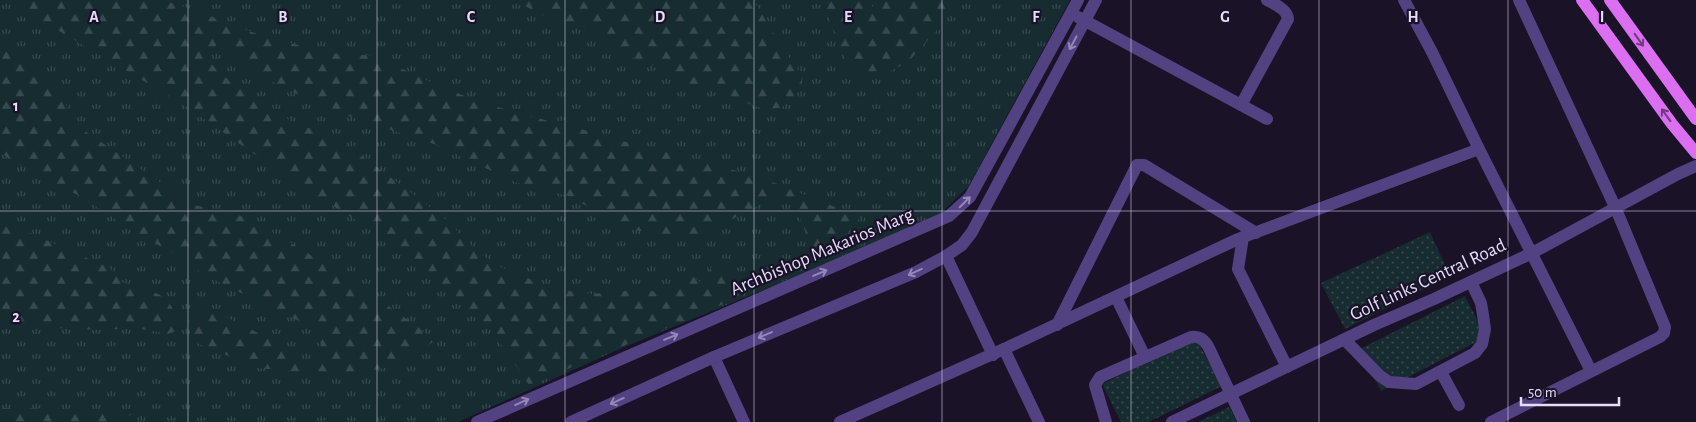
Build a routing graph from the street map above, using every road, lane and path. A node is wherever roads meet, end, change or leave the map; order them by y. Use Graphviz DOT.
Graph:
graph roads {
  1 [pos="1078,0"];
  2 [pos="1096,0"];
  3 [pos="1267,0"];
  4 [pos="1404,0"];
  5 [pos="1519,0"];
  6 [pos="1582,0"];
  7 [pos="1610,0"];
  8 [pos="1071,13"];
  9 [pos="1084,21"];
  10 [pos="1241,105"];
  11 [pos="1267,119"];
  12 [pos="1696,120"];
  13 [pos="1479,149"];
  14 [pos="1696,153"];
  15 [pos="1696,166"];
  16 [pos="1616,209"];
  17 [pos="1256,233"];
  18 [pos="1243,237"];
  19 [pos="1532,253"];
  20 [pos="946,256"];
  21 [pos="1471,282"];
  22 [pos="1116,297"];
  23 [pos="1057,325"];
  24 [pos="1345,340"];
  25 [pos="998,352"];
  26 [pos="714,357"];
  27 [pos="1144,357"];
  28 [pos="1287,367"];
  29 [pos="1591,371"];
  30 [pos="1441,372"];
  31 [pos="1230,394"];
  32 [pos="1459,405"];
  33 [pos="477,422"];
  34 [pos="571,422"];
  35 [pos="744,422"];
  36 [pos="840,422"];
  37 [pos="1039,422"];
  38 [pos="1106,422"];
  39 [pos="1172,422"];
  40 [pos="1244,422"];
  41 [pos="1491,422"];
  1 -- 8 [label="street, Archbishop Makarios Marg"];
  2 -- 9 [label="street"];
  3 -- 10 [label="street"];
  4 -- 13 [label="street"];
  5 -- 16 [label="street"];
  14 -- 6 [label="main road, one-way"];
  7 -- 12 [label="main road, one-way"];
  8 -- 9 [label="street"];
  33 -- 8 [label="street, Archbishop Makarios Marg, one-way"];
  9 -- 10 [label="street"];
  9 -- 20 [label="street, one-way"];
  10 -- 11 [label="street"];
  13 -- 17 [label="street"];
  13 -- 19 [label="street"];
  15 -- 16 [label="street, Golf Links Central Road"];
  16 -- 19 [label="street, Golf Links Central Road"];
  16 -- 29 [label="street"];
  17 -- 18 [label="street"];
  17 -- 23 [label="street"];
  18 -- 22 [label="street"];
  18 -- 28 [label="street"];
  19 -- 21 [label="street, Golf Links Central Road"];
  19 -- 29 [label="street"];
  20 -- 25 [label="street"];
  20 -- 26 [label="street, one-way"];
  21 -- 24 [label="street, Golf Links Central Road"];
  21 -- 30 [label="street"];
  22 -- 23 [label="street"];
  22 -- 27 [label="street"];
  23 -- 25 [label="street"];
  24 -- 28 [label="street, Golf Links Central Road"];
  24 -- 30 [label="street"];
  25 -- 36 [label="street"];
  25 -- 37 [label="street"];
  26 -- 34 [label="street, one-way"];
  26 -- 35 [label="street"];
  27 -- 31 [label="street"];
  27 -- 38 [label="street"];
  28 -- 31 [label="street, Golf Links Central Road"];
  29 -- 41 [label="street"];
  30 -- 32 [label="street"];
  31 -- 39 [label="street, Golf Links Central Road"];
  31 -- 40 [label="street"];
}
